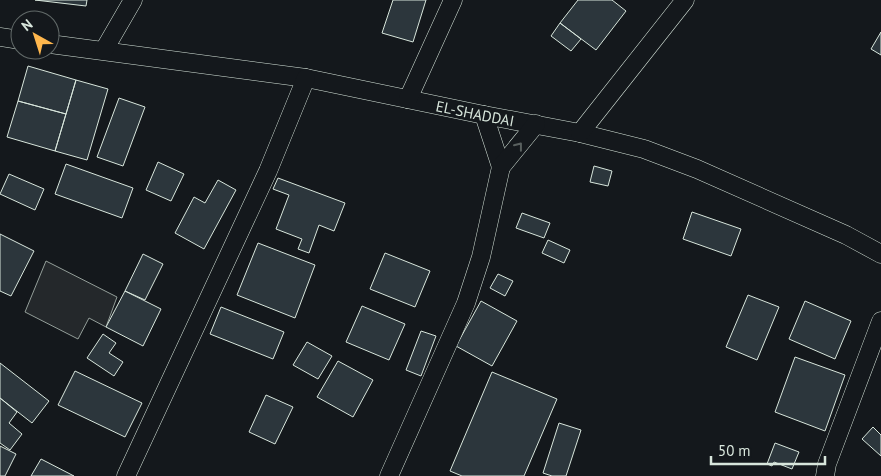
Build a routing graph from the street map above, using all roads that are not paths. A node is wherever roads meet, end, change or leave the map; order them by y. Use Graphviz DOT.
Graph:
graph roads {
  1 [pos="133,0"];
  2 [pos="452,0"];
  3 [pos="684,0"];
  4 [pos="60,45"];
  5 [pos="104,50"];
  6 [pos="306,78"];
  7 [pos="408,98"];
  8 [pos="484,115"];
  9 [pos="536,124"];
  10 [pos="580,133"];
  11 [pos="502,167"];
  12 [pos="881,254"];
  13 [pos="881,321"];
  14 [pos="126,476"];
  15 [pos="390,476"];
  16 [pos="825,476"];
  1 -- 5 [label="street"];
  2 -- 7 [label="street"];
  3 -- 10 [label="street"];
  4 -- 5 [label="street, EL-SHADDAI"];
  5 -- 6 [label="street, EL-SHADDAI"];
  6 -- 7 [label="street, EL-SHADDAI"];
  6 -- 14 [label="street"];
  7 -- 8 [label="street, EL-SHADDAI"];
  8 -- 9 [label="street, EL-SHADDAI"];
  8 -- 11 [label="street"];
  9 -- 10 [label="street, EL-SHADDAI"];
  11 -- 9 [label="street, one-way"];
  10 -- 12 [label="street, EL-SHADDAI"];
  11 -- 15 [label="street"];
  13 -- 16 [label="street"];
}
